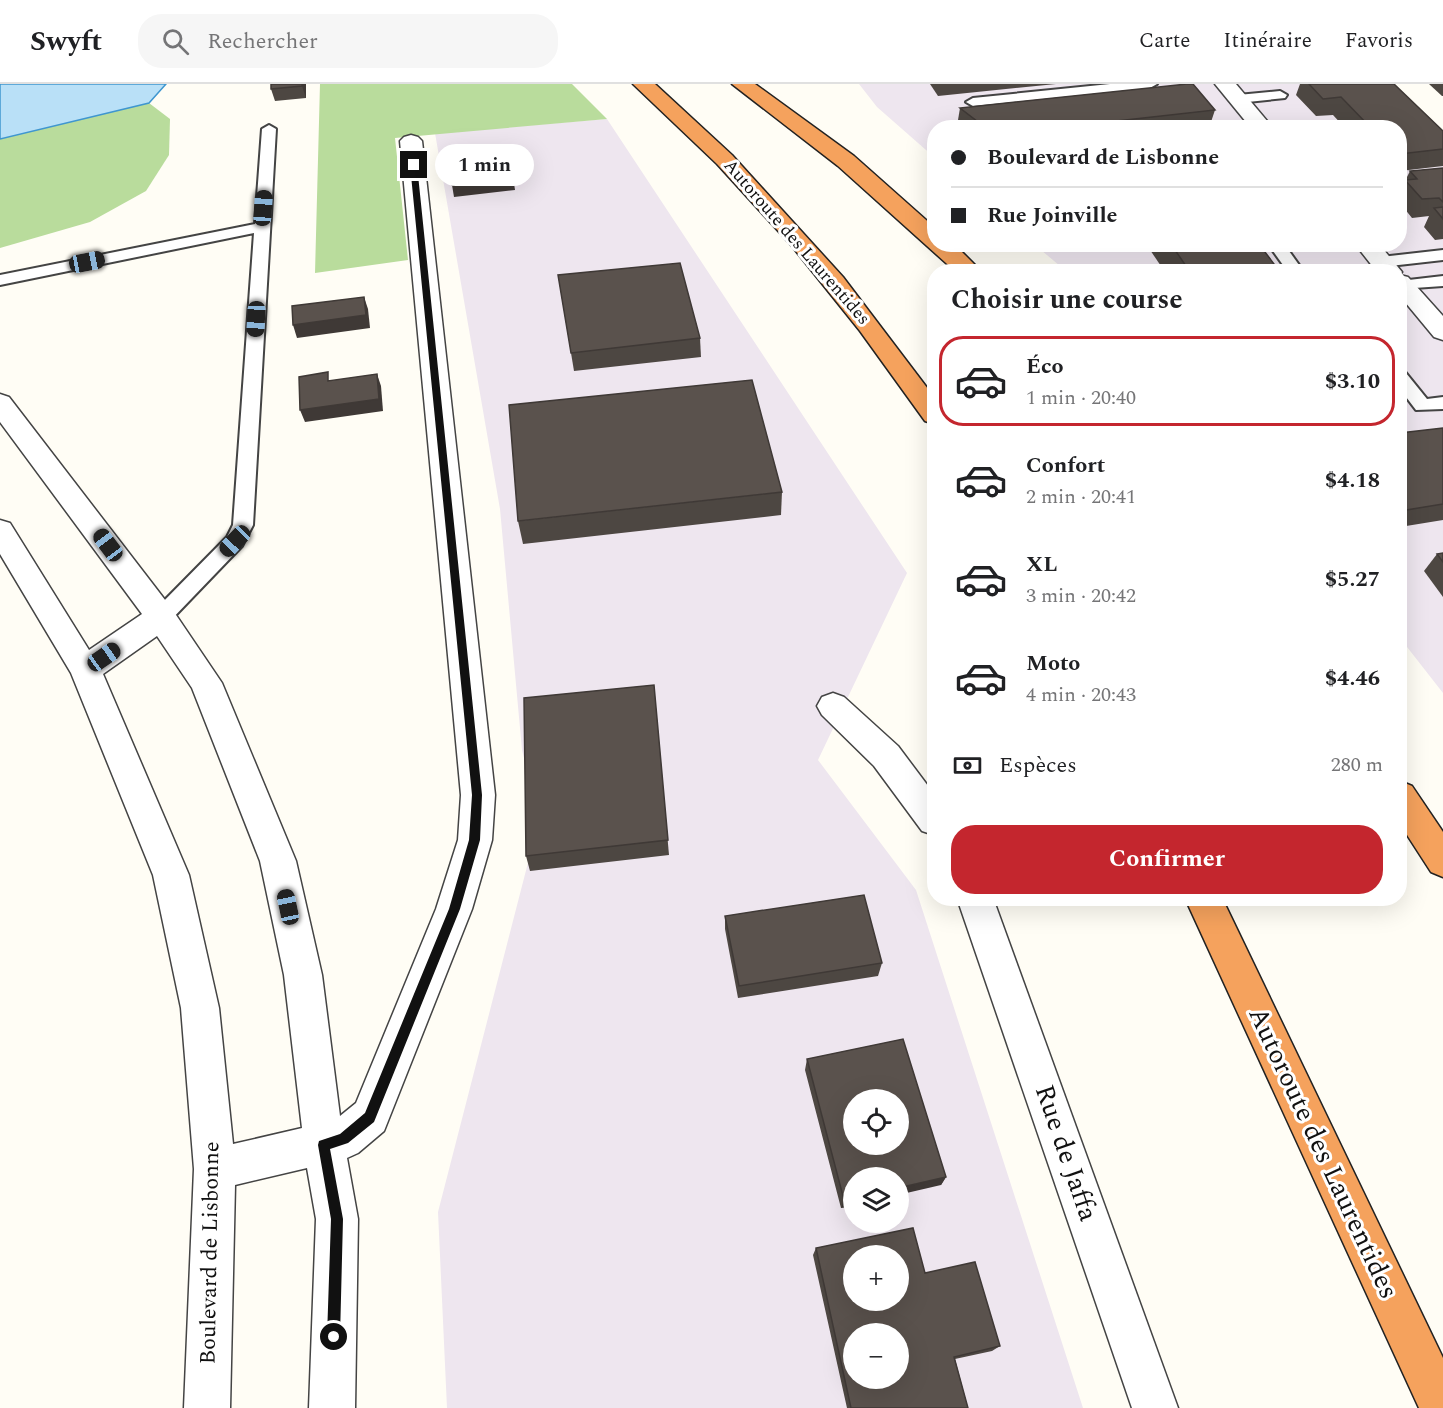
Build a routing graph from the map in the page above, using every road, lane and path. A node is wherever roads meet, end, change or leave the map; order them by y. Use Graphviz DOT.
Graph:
graph roads {
  1 [pos="643,84"];
  2 [pos="742,84"];
  3 [pos="1150,84"];
  4 [pos="1232,91"];
  5 [pos="1280,95"];
  6 [pos="973,102"];
  7 [pos="1256,120"];
  8 [pos="269,129"];
  9 [pos="411,141"];
  10 [pos="261,227"];
  11 [pos="927,233"];
  12 [pos="949,252"];
  13 [pos="1443,255"];
  14 [pos="961,264"];
  15 [pos="1407,264"];
  16 [pos="1407,273"];
  17 [pos="0,280"];
  18 [pos="1443,281"];
  19 [pos="1407,289"];
  20 [pos="1441,326"];
  21 [pos="1407,386"];
  22 [pos="0,403"];
  23 [pos="1443,403"];
  24 [pos="927,405"];
  25 [pos="0,530"];
  26 [pos="161,617"];
  27 [pos="85,670"];
  28 [pos="833,706"];
  29 [pos="1407,807"];
  30 [pos="927,811"];
  31 [pos="1443,861"];
  32 [pos="978,906"];
  33 [pos="1207,906"];
  34 [pos="324,1145"];
  35 [pos="215,1169"];
  36 [pos="207,1408"];
  37 [pos="332,1408"];
  38 [pos="1155,1408"];
  39 [pos="1443,1408"];
  1 -- 24 [label="highway, Autoroute des Laurentides"];
  2 -- 11 [label="highway"];
  3 -- 6 [label="lane"];
  4 -- 5 [label="lane"];
  4 -- 7 [label="street"];
  8 -- 10 [label="lane"];
  9 -- 34 [label="street"];
  10 -- 17 [label="lane"];
  10 -- 26 [label="lane"];
  12 -- 14 [label="highway"];
  13 -- 15 [label="lane"];
  16 -- 18 [label="lane"];
  19 -- 20 [label="street"];
  21 -- 23 [label="lane"];
  22 -- 26 [label="street"];
  25 -- 27 [label="street, Boulevard de Lisbonne"];
  26 -- 27 [label="street"];
  26 -- 34 [label="street"];
  27 -- 35 [label="street, Boulevard de Lisbonne"];
  28 -- 30 [label="street"];
  29 -- 31 [label="highway"];
  32 -- 38 [label="street, Rue de Jaffa"];
  33 -- 39 [label="highway, Autoroute des Laurentides"];
  34 -- 35 [label="street"];
  34 -- 37 [label="street"];
  35 -- 36 [label="street, Boulevard de Lisbonne"];
}
